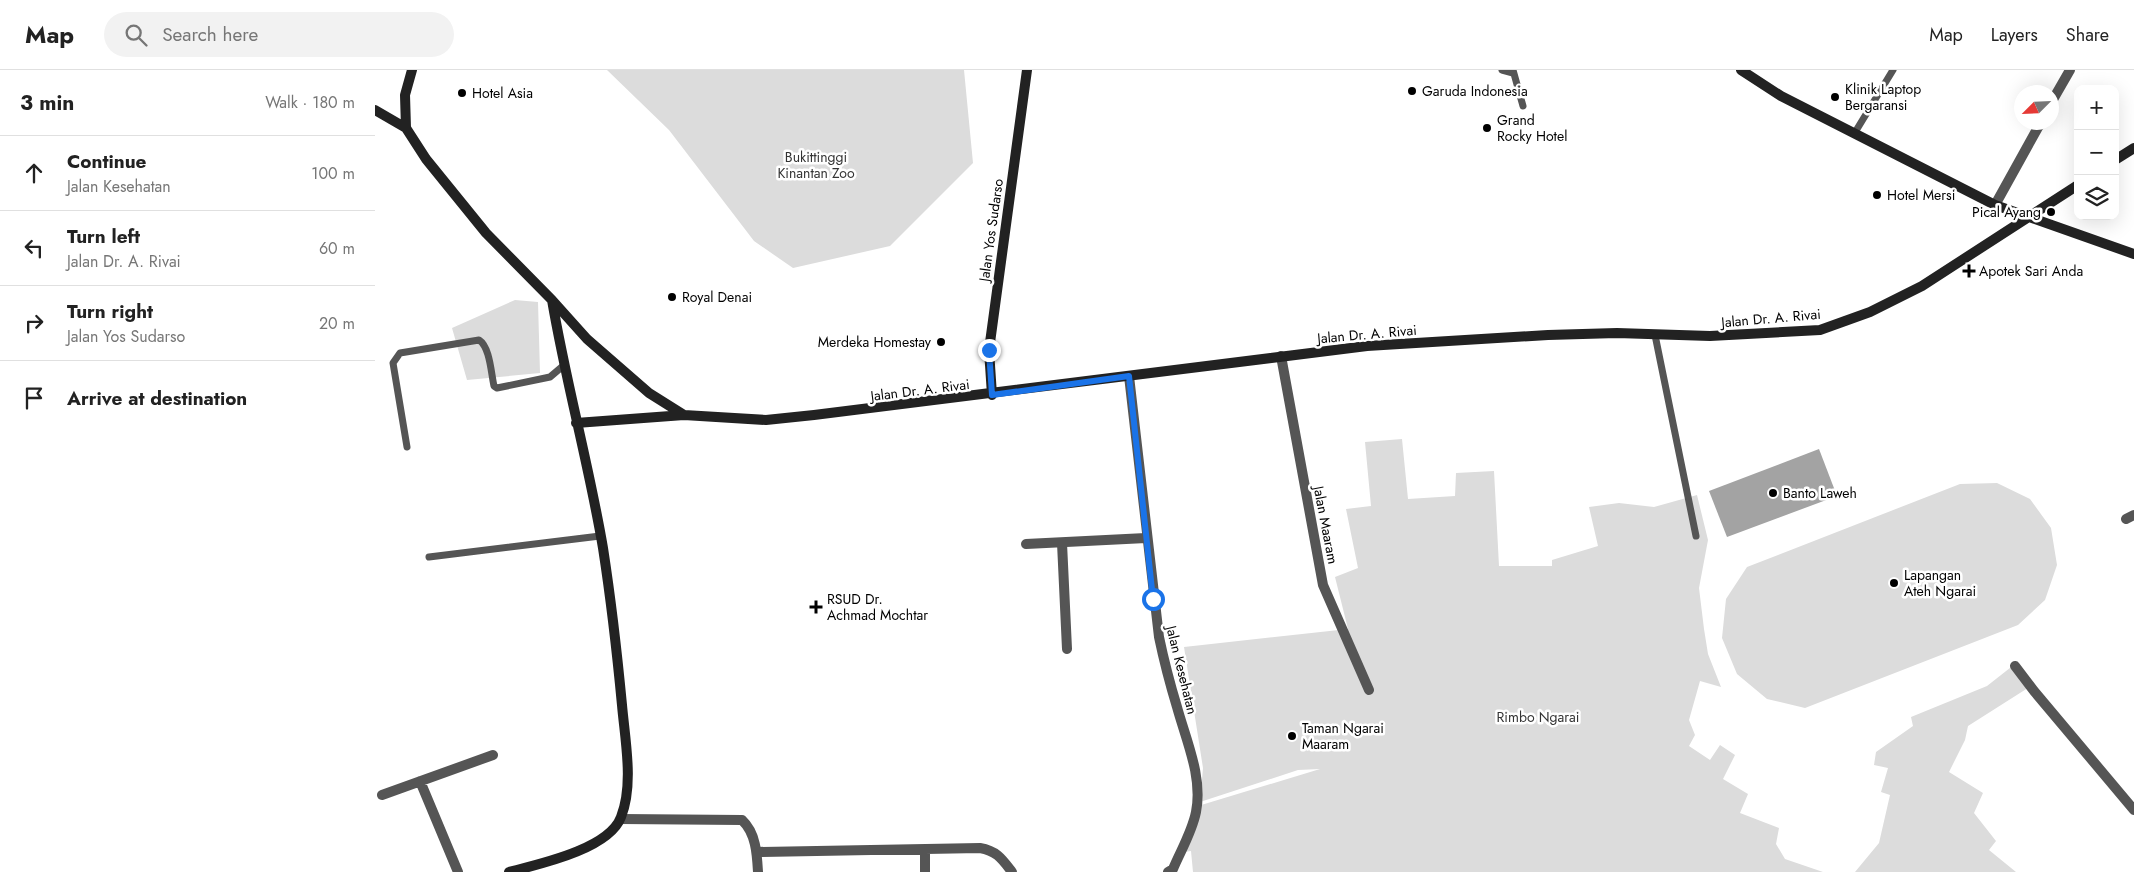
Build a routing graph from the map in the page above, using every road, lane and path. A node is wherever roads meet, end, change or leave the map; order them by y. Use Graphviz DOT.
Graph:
graph roads {
  1 [pos="412,70"];
  2 [pos="1027,70"];
  3 [pos="1502,70"];
  4 [pos="1741,70"];
  5 [pos="1893,70"];
  6 [pos="2069,70"];
  7 [pos="1513,71"];
  8 [pos="2059,88"];
  9 [pos="1523,106"];
  10 [pos="375,110"];
  11 [pos="406,128"];
  12 [pos="2037,130"];
  13 [pos="1854,134"];
  14 [pos="2134,148"];
  15 [pos="2119,157"];
  16 [pos="2074,187"];
  17 [pos="1995,205"];
  18 [pos="2027,218"];
  19 [pos="2134,254"];
  20 [pos="552,300"];
  21 [pos="1655,335"];
  22 [pos="1281,356"];
  23 [pos="563,366"];
  24 [pos="1129,376"];
  25 [pos="992,395"];
  26 [pos="685,415"];
  27 [pos="576,423"];
  28 [pos="407,448"];
  29 [pos="600,536"];
  30 [pos="1697,536"];
  31 [pos="1146,538"];
  32 [pos="1061,543"];
  33 [pos="1026,544"];
  34 [pos="429,557"];
  35 [pos="1067,649"];
  36 [pos="2015,666"];
  37 [pos="1369,690"];
  38 [pos="493,755"];
  39 [pos="420,781"];
  40 [pos="382,795"];
  41 [pos="2134,810"];
  42 [pos="621,819"];
  43 [pos="925,850"];
  44 [pos="757,852"];
  45 [pos="458,872"];
  46 [pos="509,872"];
  47 [pos="758,872"];
  48 [pos="925,872"];
  49 [pos="1011,872"];
  50 [pos="1168,872"];
  1 -- 11 [label="main road"];
  2 -- 25 [label="main road, Jalan Yos Sudarso"];
  3 -- 7 [label="lane"];
  4 -- 13 [label="main road"];
  5 -- 13 [label="lane"];
  6 -- 8 [label="street"];
  7 -- 9 [label="lane"];
  10 -- 11 [label="main road"];
  11 -- 20 [label="main road"];
  12 -- 17 [label="street"];
  13 -- 17 [label="main road"];
  14 -- 15 [label="main road"];
  16 -- 18 [label="main road, Jalan Dr. A. Rivai"];
  17 -- 18 [label="main road"];
  18 -- 19 [label="main road"];
  18 -- 21 [label="main road, Jalan Dr. A. Rivai"];
  20 -- 23 [label="main road"];
  20 -- 26 [label="main road"];
  21 -- 22 [label="main road, Jalan Dr. A. Rivai"];
  21 -- 30 [label="lane"];
  22 -- 24 [label="main road, Jalan Dr. A. Rivai"];
  22 -- 37 [label="street, Jalan Maaram"];
  23 -- 27 [label="main road"];
  23 -- 28 [label="lane"];
  24 -- 25 [label="main road, Jalan Dr. A. Rivai"];
  24 -- 31 [label="street, Jalan Kesehatan"];
  25 -- 26 [label="main road, Jalan Dr. A. Rivai"];
  26 -- 27 [label="main road, Jalan Dr. A. Rivai"];
  27 -- 29 [label="main road"];
  29 -- 34 [label="lane"];
  29 -- 42 [label="main road"];
  31 -- 32 [label="street"];
  31 -- 50 [label="street, Jalan Kesehatan"];
  32 -- 33 [label="street"];
  32 -- 35 [label="street"];
  36 -- 41 [label="street"];
  38 -- 39 [label="street"];
  39 -- 40 [label="street"];
  39 -- 45 [label="street"];
  42 -- 44 [label="street"];
  42 -- 46 [label="main road"];
  43 -- 44 [label="street"];
  43 -- 48 [label="street"];
  43 -- 49 [label="street"];
  44 -- 47 [label="street"];
}
